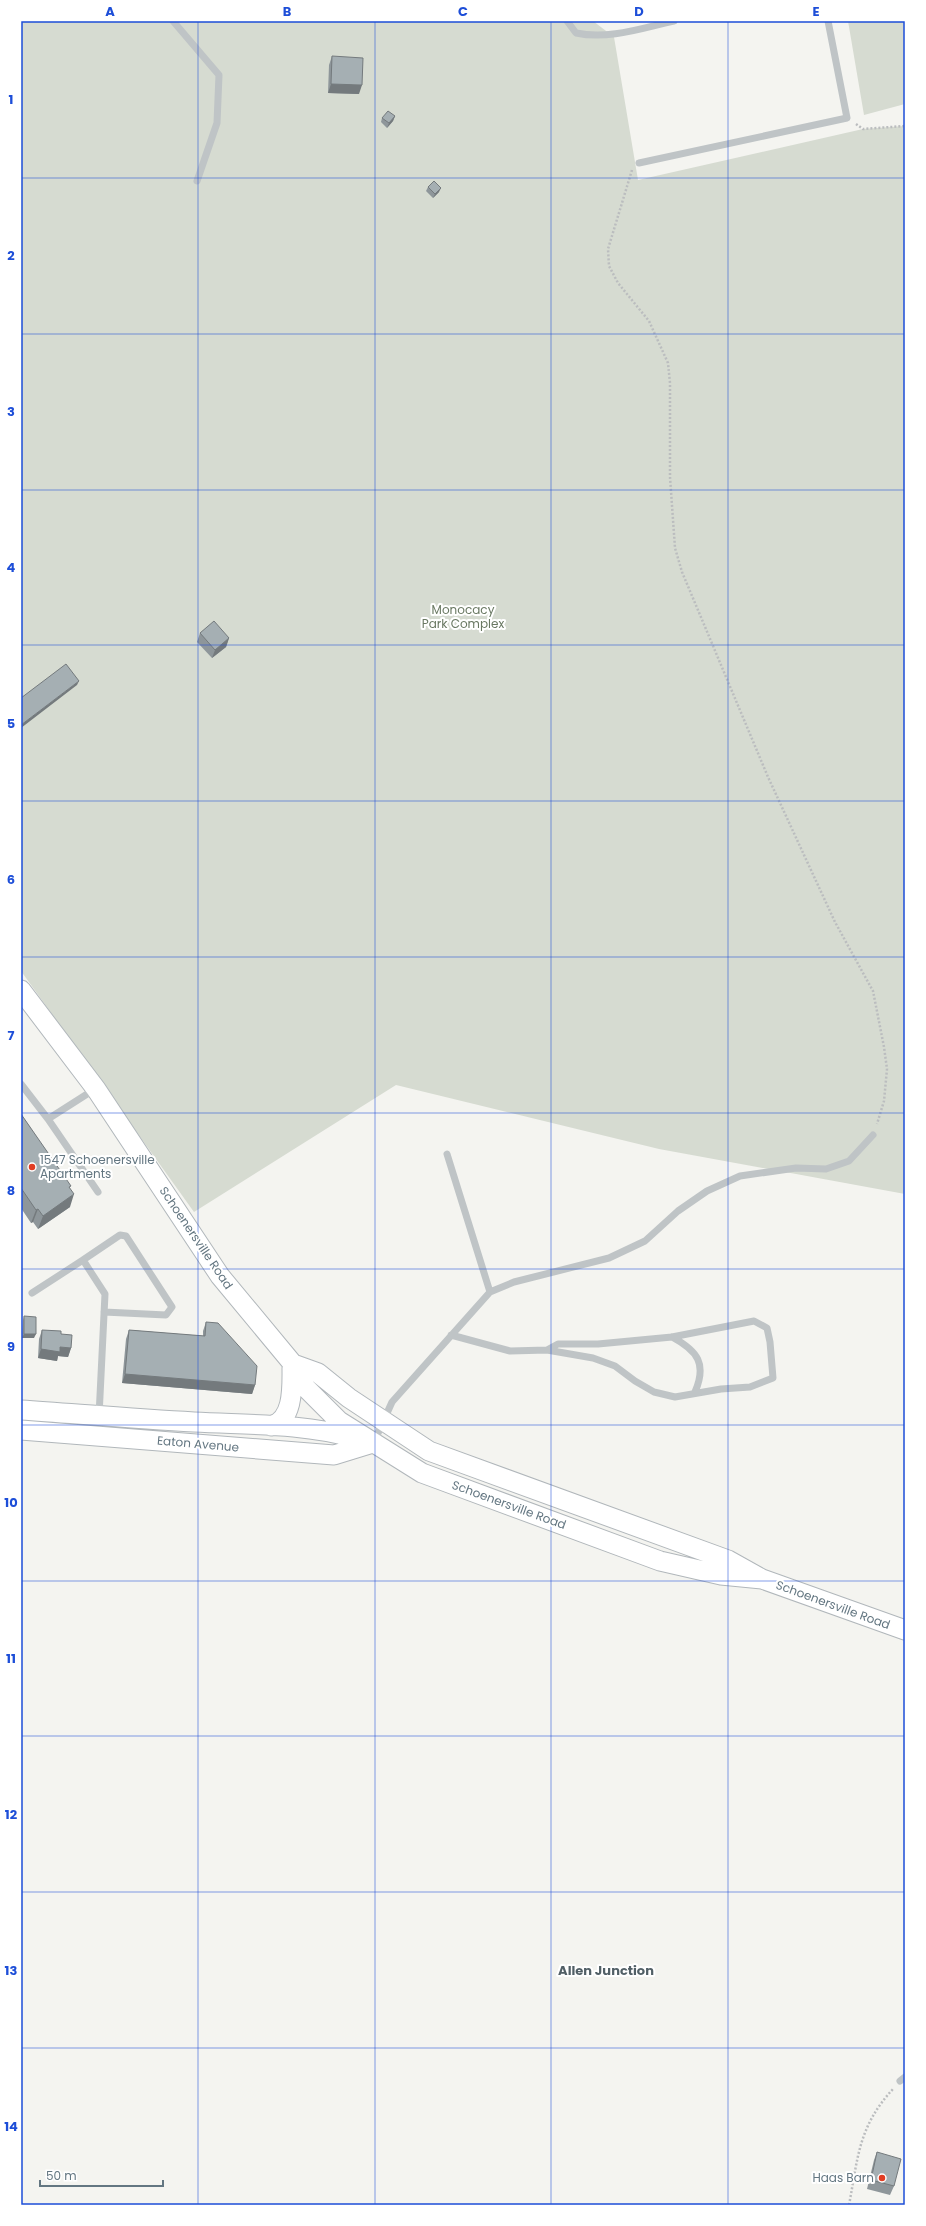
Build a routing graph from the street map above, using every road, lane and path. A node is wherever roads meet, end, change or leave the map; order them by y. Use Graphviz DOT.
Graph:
graph roads {
  1 [pos="173,21"];
  2 [pos="567,21"];
  3 [pos="674,21"];
  4 [pos="828,21"];
  5 [pos="847,118"];
  6 [pos="905,126"];
  7 [pos="639,163"];
  8 [pos="197,181"];
  9 [pos="23,998"];
  10 [pos="21,1084"];
  11 [pos="96,1089"];
  12 [pos="48,1119"];
  13 [pos="873,1135"];
  14 [pos="447,1154"];
  15 [pos="98,1192"];
  16 [pos="83,1260"];
  17 [pos="32,1292"];
  18 [pos="490,1292"];
  19 [pos="104,1312"];
  20 [pos="451,1335"];
  21 [pos="672,1337"];
  22 [pos="547,1350"];
  23 [pos="293,1364"];
  24 [pos="695,1392"];
  25 [pos="21,1410"];
  26 [pos="99,1416"];
  27 [pos="385,1421"];
  28 [pos="271,1426"];
  29 [pos="21,1430"];
  30 [pos="373,1444"];
  31 [pos="429,1451"];
  32 [pos="762,1579"];
  33 [pos="905,1630"];
  34 [pos="902,2079"];
  35 [pos="849,2205"];
  1 -- 8 [label="lane"];
  2 -- 3 [label="lane"];
  4 -- 5 [label="lane"];
  5 -- 6 [label="path"];
  5 -- 7 [label="lane"];
  7 -- 13 [label="path"];
  9 -- 11 [label="main road, Schoenersville Road"];
  10 -- 12 [label="lane"];
  11 -- 12 [label="lane"];
  11 -- 23 [label="main road, Schoenersville Road"];
  12 -- 15 [label="lane"];
  13 -- 18 [label="lane"];
  14 -- 18 [label="lane"];
  16 -- 17 [label="lane"];
  16 -- 19 [label="lane"];
  16 -- 19 [label="lane"];
  18 -- 20 [label="lane"];
  19 -- 26 [label="lane"];
  20 -- 22 [label="lane"];
  20 -- 27 [label="lane"];
  21 -- 22 [label="lane"];
  21 -- 24 [label="lane"];
  21 -- 24 [label="lane"];
  22 -- 24 [label="lane"];
  23 -- 27 [label="main road, Schoenersville Road"];
  23 -- 28 [label="main road"];
  23 -- 30 [label="main road, Schoenersville Road"];
  25 -- 26 [label="main road, Eaton Avenue"];
  26 -- 28 [label="main road, Eaton Avenue"];
  27 -- 30 [label="lane"];
  27 -- 31 [label="main road, Schoenersville Road"];
  28 -- 30 [label="main road, Eaton Avenue"];
  29 -- 30 [label="main road, Eaton Avenue"];
  30 -- 31 [label="main road, Eaton Avenue"];
  30 -- 32 [label="main road, Schoenersville Road"];
  31 -- 32 [label="main road, Schoenersville Road"];
  32 -- 33 [label="main road, Schoenersville Road"];
  34 -- 35 [label="path"];
}
